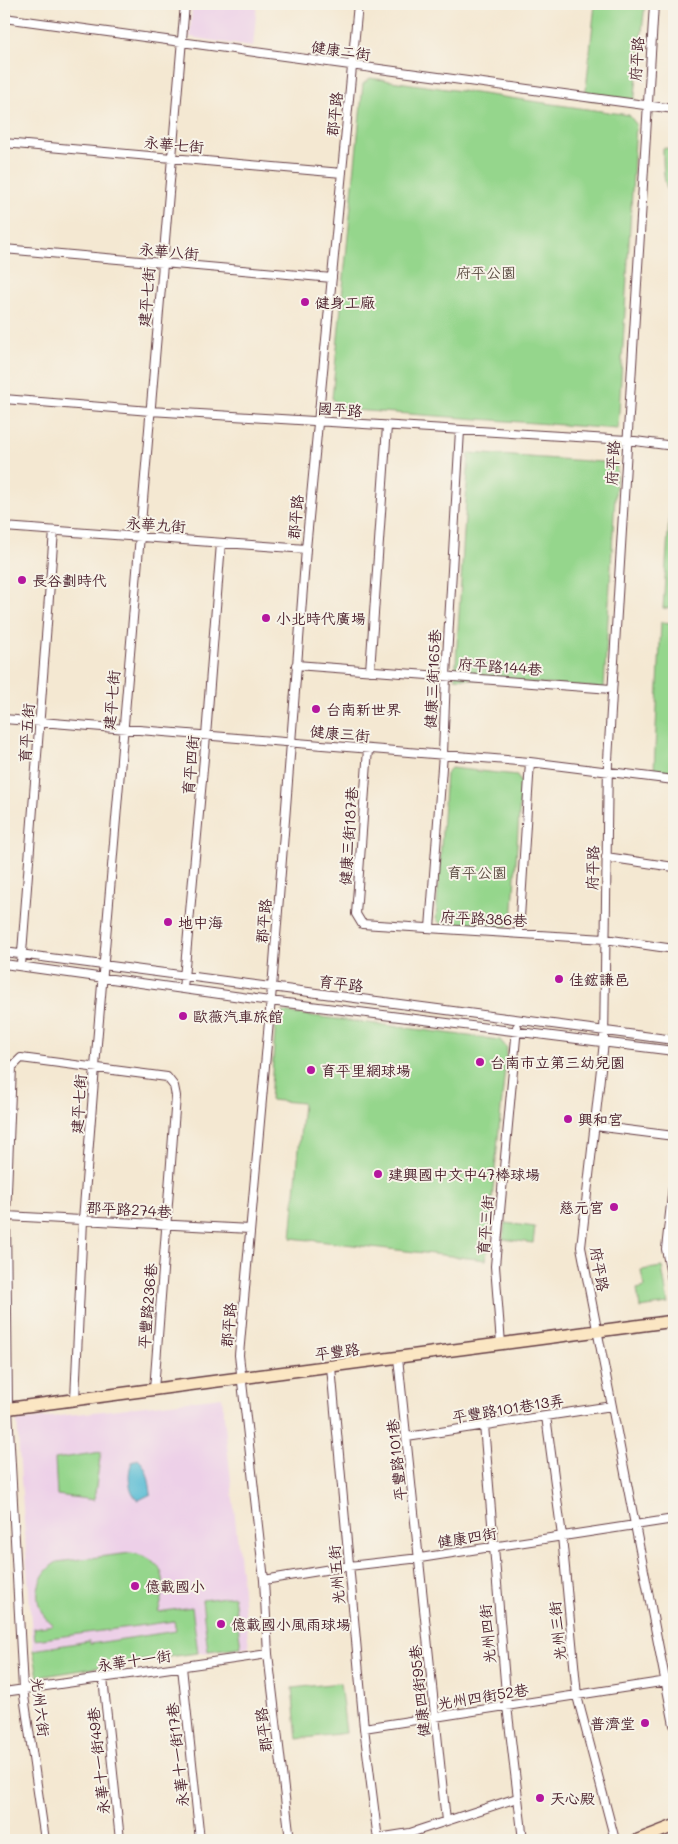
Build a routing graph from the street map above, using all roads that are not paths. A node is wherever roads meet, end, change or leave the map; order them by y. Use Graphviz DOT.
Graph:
graph roads {
  1 [pos="185,4"];
  2 [pos="358,4"];
  3 [pos="654,4"];
  4 [pos="4,18"];
  5 [pos="182,41"];
  6 [pos="353,65"];
  7 [pos="647,106"];
  8 [pos="674,110"];
  9 [pos="4,143"];
  10 [pos="171,158"];
  11 [pos="342,173"];
  12 [pos="4,249"];
  13 [pos="163,264"];
  14 [pos="332,278"];
  15 [pos="4,399"];
  16 [pos="150,411"];
  17 [pos="318,421"];
  18 [pos="387,426"];
  19 [pos="460,430"];
  20 [pos="627,440"];
  21 [pos="674,446"];
  22 [pos="4,527"];
  23 [pos="54,531"];
  24 [pos="139,537"];
  25 [pos="220,543"];
  26 [pos="306,549"];
  27 [pos="296,665"];
  28 [pos="370,670"];
  29 [pos="446,676"];
  30 [pos="612,689"];
  31 [pos="4,720"];
  32 [pos="40,723"];
  33 [pos="123,730"];
  34 [pos="206,736"];
  35 [pos="291,743"];
  36 [pos="368,749"];
  37 [pos="443,754"];
  38 [pos="530,762"];
  39 [pos="607,772"];
  40 [pos="674,780"];
  41 [pos="606,857"];
  42 [pos="674,867"];
  43 [pos="362,924"];
  44 [pos="430,928"];
  45 [pos="519,934"];
  46 [pos="605,939"];
  47 [pos="674,949"];
  48 [pos="4,952"];
  49 [pos="23,955"];
  50 [pos="4,964"];
  51 [pos="21,966"];
  52 [pos="103,966"];
  53 [pos="184,976"];
  54 [pos="102,978"];
  55 [pos="272,988"];
  56 [pos="183,989"];
  57 [pos="270,1001"];
  58 [pos="518,1020"];
  59 [pos="604,1031"];
  60 [pos="517,1032"];
  61 [pos="674,1040"];
  62 [pos="604,1042"];
  63 [pos="674,1051"];
  64 [pos="12,1067"];
  65 [pos="95,1067"];
  66 [pos="595,1126"];
  67 [pos="674,1136"];
  68 [pos="674,1177"];
  69 [pos="6,1216"];
  70 [pos="83,1220"];
  71 [pos="167,1224"];
  72 [pos="250,1229"];
  73 [pos="674,1290"];
  74 [pos="674,1321"];
  75 [pos="598,1331"];
  76 [pos="501,1344"];
  77 [pos="398,1358"];
  78 [pos="331,1367"];
  79 [pos="241,1378"];
  80 [pos="154,1390"];
  81 [pos="75,1400"];
  82 [pos="612,1406"];
  83 [pos="6,1409"];
  84 [pos="546,1416"];
  85 [pos="484,1425"];
  86 [pos="407,1437"];
  87 [pos="674,1519"];
  88 [pos="635,1525"];
  89 [pos="562,1536"];
  90 [pos="494,1547"];
  91 [pos="420,1558"];
  92 [pos="349,1566"];
  93 [pos="264,1580"];
  94 [pos="268,1654"];
  95 [pos="182,1667"];
  96 [pos="102,1678"];
  97 [pos="670,1681"];
  98 [pos="23,1689"];
  99 [pos="4,1692"];
  100 [pos="577,1696"];
  101 [pos="507,1706"];
  102 [pos="435,1717"];
  103 [pos="674,1725"];
  104 [pos="364,1728"];
  105 [pos="517,1798"];
  106 [pos="446,1821"];
  107 [pos="674,1826"];
  108 [pos="378,1839"];
  109 [pos="45,1840"];
  110 [pos="120,1840"];
  111 [pos="200,1840"];
  112 [pos="290,1840"];
  113 [pos="523,1840"];
  114 [pos="615,1840"];
  115 [pos="638,1840"];
  1 -- 5 [label="street, 建平七街"];
  2 -- 6 [label="street, 郡平路"];
  3 -- 7 [label="street, 府平路"];
  4 -- 5 [label="street, 健康二街"];
  5 -- 6 [label="street, 健康二街"];
  5 -- 10 [label="street, 建平七街"];
  6 -- 7 [label="street, 健康二街"];
  6 -- 11 [label="street, 郡平路"];
  7 -- 8 [label="street, 健康二街"];
  7 -- 20 [label="street, 府平路"];
  9 -- 10 [label="street, 永華七街"];
  10 -- 11 [label="street, 永華七街"];
  10 -- 13 [label="street, 建平七街"];
  11 -- 14 [label="street, 郡平路"];
  12 -- 13 [label="street, 永華八街"];
  13 -- 14 [label="street, 永華八街"];
  13 -- 16 [label="street, 建平七街"];
  14 -- 17 [label="street, 郡平路"];
  15 -- 16 [label="street, 國平路"];
  16 -- 17 [label="street, 國平路"];
  16 -- 24 [label="street, 建平七街"];
  17 -- 18 [label="street, 國平路"];
  17 -- 26 [label="street, 郡平路"];
  18 -- 19 [label="street, 國平路"];
  18 -- 28 [label="street"];
  19 -- 20 [label="street, 國平路"];
  19 -- 29 [label="street, 健康三街165巷"];
  20 -- 21 [label="street, 國平路"];
  20 -- 30 [label="street, 府平路"];
  22 -- 23 [label="street, 永華九街"];
  23 -- 24 [label="street, 永華九街"];
  23 -- 32 [label="street, 育平五街"];
  24 -- 25 [label="street, 永華九街"];
  24 -- 33 [label="street, 建平七街"];
  25 -- 26 [label="street, 永華九街"];
  25 -- 34 [label="street, 育平四街"];
  26 -- 27 [label="street, 郡平路"];
  27 -- 28 [label="street, 府平路144巷"];
  27 -- 35 [label="street, 郡平路"];
  28 -- 29 [label="street, 府平路144巷"];
  29 -- 30 [label="street, 府平路144巷"];
  29 -- 37 [label="street, 健康三街165巷"];
  30 -- 39 [label="street, 府平路"];
  31 -- 32 [label="street, 健康三街"];
  32 -- 33 [label="street, 健康三街"];
  32 -- 49 [label="street, 育平五街"];
  33 -- 34 [label="street, 健康三街"];
  33 -- 52 [label="street, 建平七街"];
  34 -- 35 [label="street, 健康三街"];
  34 -- 53 [label="street, 育平四街"];
  35 -- 36 [label="street, 健康三街"];
  35 -- 55 [label="street, 郡平路"];
  36 -- 37 [label="street, 健康三街"];
  36 -- 43 [label="street, 健康三街187巷"];
  37 -- 38 [label="street, 健康三街"];
  37 -- 44 [label="street, 健康三街165巷"];
  38 -- 39 [label="street, 健康三街"];
  38 -- 45 [label="street"];
  39 -- 40 [label="street, 健康三街"];
  39 -- 41 [label="street, 府平路"];
  41 -- 42 [label="street"];
  41 -- 46 [label="street, 府平路"];
  43 -- 44 [label="street, 府平路386巷"];
  44 -- 45 [label="street, 府平路386巷"];
  45 -- 46 [label="street, 府平路386巷"];
  46 -- 47 [label="street, 府平路386巷"];
  46 -- 59 [label="street, 府平路"];
  48 -- 49 [label="street, 育平路"];
  49 -- 51 [label="street, 育平五街"];
  49 -- 52 [label="street, 育平路"];
  50 -- 51 [label="street, 育平路"];
  51 -- 54 [label="street, 育平路"];
  52 -- 53 [label="street, 育平路"];
  52 -- 54 [label="street, 建平七街"];
  53 -- 55 [label="street, 育平路"];
  53 -- 56 [label="street, 育平四街"];
  54 -- 56 [label="street, 育平路"];
  54 -- 65 [label="street, 建平七街"];
  55 -- 57 [label="street, 郡平路"];
  55 -- 58 [label="street, 育平路"];
  56 -- 57 [label="street, 育平路"];
  57 -- 60 [label="street, 育平路"];
  57 -- 72 [label="street, 郡平路"];
  58 -- 59 [label="street, 育平路"];
  58 -- 60 [label="street, 育平三街"];
  59 -- 61 [label="street, 育平路"];
  59 -- 62 [label="street, 府平路"];
  60 -- 62 [label="street, 育平路"];
  60 -- 76 [label="street, 育平三街"];
  62 -- 63 [label="street, 育平路"];
  62 -- 66 [label="street, 府平路"];
  64 -- 65 [label="street, 平豐路236巷"];
  64 -- 69 [label="street, 光州六街"];
  65 -- 70 [label="street, 建平七街"];
  65 -- 71 [label="street, 平豐路236巷"];
  66 -- 67 [label="street"];
  66 -- 75 [label="street, 府平路"];
  68 -- 73 [label="street"];
  69 -- 70 [label="street, 郡平路274巷"];
  69 -- 83 [label="street, 光州六街"];
  70 -- 71 [label="street, 郡平路274巷"];
  70 -- 81 [label="street, 建平七街"];
  71 -- 72 [label="street, 郡平路274巷"];
  71 -- 80 [label="street, 平豐路236巷"];
  72 -- 79 [label="street, 郡平路"];
  74 -- 75 [label="street, 平豐路"];
  75 -- 76 [label="street, 平豐路"];
  75 -- 82 [label="street, 府平路"];
  76 -- 77 [label="street, 平豐路"];
  77 -- 78 [label="street, 平豐路"];
  77 -- 86 [label="street, 平豐路101巷"];
  78 -- 79 [label="street, 平豐路"];
  78 -- 92 [label="street, 光州五街"];
  79 -- 80 [label="street, 平豐路"];
  79 -- 93 [label="street, 郡平路"];
  80 -- 81 [label="street, 平豐路"];
  81 -- 83 [label="street, 平豐路"];
  82 -- 84 [label="street, 平豐路101巷13弄"];
  82 -- 88 [label="street, 府平路"];
  83 -- 98 [label="street, 光州六街"];
  84 -- 85 [label="street, 平豐路101巷13弄"];
  84 -- 89 [label="street, 光州三街"];
  85 -- 86 [label="street, 平豐路101巷13弄"];
  85 -- 90 [label="street, 光州四街"];
  86 -- 91 [label="street, 平豐路101巷"];
  87 -- 88 [label="street, 健康四街"];
  88 -- 89 [label="street, 健康四街"];
  88 -- 97 [label="street, 府平路"];
  89 -- 90 [label="street, 健康四街"];
  89 -- 100 [label="street, 光州三街"];
  90 -- 91 [label="street, 健康四街"];
  90 -- 101 [label="street, 光州四街"];
  91 -- 92 [label="street, 健康四街"];
  91 -- 102 [label="street, 健康四街95巷"];
  92 -- 93 [label="street, 健康四街"];
  92 -- 104 [label="street, 光州五街"];
  93 -- 94 [label="street, 郡平路"];
  94 -- 95 [label="street, 永華十一街"];
  94 -- 112 [label="street, 郡平路"];
  95 -- 96 [label="street, 永華十一街"];
  95 -- 111 [label="street, 永華十一街17巷"];
  96 -- 98 [label="street, 永華十一街"];
  96 -- 110 [label="street, 永華十一街49巷"];
  97 -- 100 [label="street, 光州四街52巷"];
  97 -- 103 [label="street, 府平路"];
  98 -- 99 [label="street, 永華十一街"];
  98 -- 109 [label="street, 光州六街"];
  100 -- 101 [label="street, 光州四街52巷"];
  100 -- 114 [label="street, 光州三街"];
  101 -- 102 [label="street, 光州四街52巷"];
  101 -- 105 [label="street, 光州四街"];
  102 -- 104 [label="street, 光州四街52巷"];
  102 -- 106 [label="street, 健康四街95巷"];
  104 -- 108 [label="street, 光州五街"];
  105 -- 106 [label="street"];
  105 -- 113 [label="street, 光州四街"];
  106 -- 108 [label="street"];
  107 -- 115 [label="street"];
}
